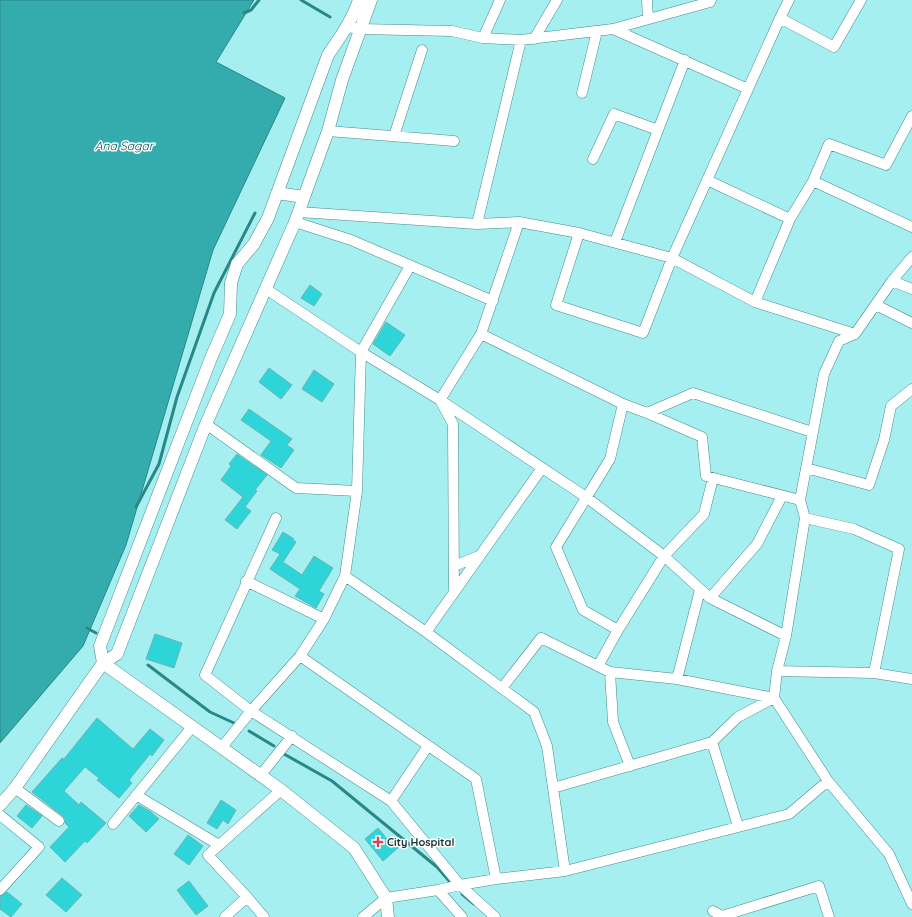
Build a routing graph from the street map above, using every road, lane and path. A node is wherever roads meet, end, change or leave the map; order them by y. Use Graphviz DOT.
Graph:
graph roads {
  1 [pos="359,0"];
  2 [pos="371,0"];
  3 [pos="500,0"];
  4 [pos="557,0"];
  5 [pos="647,0"];
  6 [pos="711,0"];
  7 [pos="789,0"];
  8 [pos="861,0"];
  9 [pos="780,18"];
  10 [pos="648,19"];
  11 [pos="347,27"];
  12 [pos="360,29"];
  13 [pos="613,29"];
  14 [pos="597,31"];
  15 [pos="483,38"];
  16 [pos="534,39"];
  17 [pos="521,40"];
  18 [pos="422,50"];
  19 [pos="685,60"];
  20 [pos="748,89"];
  21 [pos="582,92"];
  22 [pos="912,116"];
  23 [pos="658,130"];
  24 [pos="328,131"];
  25 [pos="394,136"];
  26 [pos="454,141"];
  27 [pos="592,159"];
  28 [pos="707,180"];
  29 [pos="813,181"];
  30 [pos="277,193"];
  31 [pos="304,198"];
  32 [pos="297,217"];
  33 [pos="790,219"];
  34 [pos="519,222"];
  35 [pos="477,224"];
  36 [pos="912,227"];
  37 [pos="579,233"];
  38 [pos="615,242"];
  39 [pos="912,257"];
  40 [pos="672,258"];
  41 [pos="410,266"];
  42 [pos="892,281"];
  43 [pos="266,289"];
  44 [pos="912,289"];
  45 [pos="493,301"];
  46 [pos="755,302"];
  47 [pos="876,304"];
  48 [pos="912,323"];
  49 [pos="838,328"];
  50 [pos="481,334"];
  51 [pos="855,334"];
  52 [pos="839,341"];
  53 [pos="361,352"];
  54 [pos="912,389"];
  55 [pos="440,400"];
  56 [pos="624,404"];
  57 [pos="647,413"];
  58 [pos="206,424"];
  59 [pos="812,432"];
  60 [pos="542,468"];
  61 [pos="806,468"];
  62 [pos="713,478"];
  63 [pos="357,490"];
  64 [pos="782,496"];
  65 [pos="586,497"];
  66 [pos="800,500"];
  67 [pos="276,518"];
  68 [pos="805,518"];
  69 [pos="479,556"];
  70 [pos="664,556"];
  71 [pos="454,566"];
  72 [pos="345,576"];
  73 [pos="246,582"];
  74 [pos="700,590"];
  75 [pos="454,591"];
  76 [pos="710,598"];
  77 [pos="324,619"];
  78 [pos="108,628"];
  79 [pos="618,630"];
  80 [pos="426,632"];
  81 [pos="123,636"];
  82 [pos="786,636"];
  83 [pos="300,656"];
  84 [pos="102,663"];
  85 [pos="598,666"];
  86 [pos="777,671"];
  87 [pos="610,672"];
  88 [pos="874,673"];
  89 [pos="677,679"];
  90 [pos="912,679"];
  91 [pos="502,688"];
  92 [pos="774,698"];
  93 [pos="251,711"];
  94 [pos="192,727"];
  95 [pos="292,736"];
  96 [pos="712,742"];
  97 [pos="428,746"];
  98 [pos="222,748"];
  99 [pos="630,766"];
  100 [pos="260,776"];
  101 [pos="828,781"];
  102 [pos="15,788"];
  103 [pos="553,788"];
  104 [pos="281,790"];
  105 [pos="136,795"];
  106 [pos="391,801"];
  107 [pos="0,805"];
  108 [pos="0,816"];
  109 [pos="59,821"];
  110 [pos="113,824"];
  111 [pos="738,826"];
  112 [pos="208,838"];
  113 [pos="219,845"];
  114 [pos="208,855"];
  115 [pos="565,871"];
  116 [pos="496,879"];
  117 [pos="460,885"];
  118 [pos="0,890"];
  119 [pos="438,890"];
  120 [pos="247,897"];
  121 [pos="386,898"];
  122 [pos="912,904"];
  123 [pos="719,915"];
  124 [pos="225,917"];
  125 [pos="264,917"];
  126 [pos="363,917"];
  127 [pos="388,917"];
  128 [pos="462,917"];
  129 [pos="495,917"];
  130 [pos="829,917"];
  1 -- 11 [label="street"];
  2 -- 12 [label="street"];
  3 -- 15 [label="street"];
  4 -- 16 [label="street"];
  5 -- 10 [label="street"];
  6 -- 10 [label="street"];
  7 -- 9 [label="street"];
  8 -- 9 [label="street"];
  9 -- 20 [label="street"];
  10 -- 13 [label="street"];
  11 -- 12 [label="street"];
  11 -- 30 [label="street"];
  12 -- 15 [label="street"];
  12 -- 24 [label="street"];
  13 -- 14 [label="street"];
  13 -- 19 [label="street"];
  14 -- 16 [label="street"];
  14 -- 21 [label="street"];
  15 -- 17 [label="street"];
  16 -- 17 [label="street"];
  17 -- 35 [label="street"];
  18 -- 25 [label="street"];
  19 -- 20 [label="street"];
  19 -- 23 [label="street"];
  20 -- 28 [label="street"];
  22 -- 29 [label="street"];
  23 -- 27 [label="street"];
  23 -- 38 [label="street"];
  24 -- 25 [label="street"];
  24 -- 31 [label="street"];
  25 -- 26 [label="street"];
  28 -- 33 [label="street"];
  28 -- 40 [label="street"];
  29 -- 33 [label="street"];
  29 -- 36 [label="street"];
  30 -- 31 [label="street"];
  30 -- 78 [label="street"];
  31 -- 32 [label="street"];
  32 -- 35 [label="street"];
  32 -- 41 [label="street"];
  32 -- 43 [label="street"];
  33 -- 46 [label="street"];
  34 -- 35 [label="street"];
  34 -- 37 [label="street"];
  34 -- 45 [label="street"];
  37 -- 38 [label="street"];
  37 -- 40 [label="street"];
  38 -- 40 [label="street"];
  39 -- 42 [label="street"];
  40 -- 46 [label="street"];
  41 -- 45 [label="street"];
  41 -- 53 [label="street"];
  42 -- 44 [label="street"];
  42 -- 47 [label="street"];
  43 -- 53 [label="street"];
  43 -- 58 [label="street"];
  45 -- 50 [label="street"];
  46 -- 49 [label="street"];
  47 -- 48 [label="street"];
  47 -- 51 [label="street"];
  49 -- 51 [label="street"];
  49 -- 52 [label="street"];
  50 -- 55 [label="street"];
  50 -- 56 [label="street"];
  51 -- 52 [label="street"];
  52 -- 59 [label="street"];
  53 -- 55 [label="street"];
  53 -- 63 [label="street"];
  54 -- 61 [label="street"];
  55 -- 60 [label="street"];
  55 -- 71 [label="street"];
  56 -- 57 [label="street"];
  56 -- 65 [label="street"];
  57 -- 59 [label="street"];
  57 -- 62 [label="street"];
  58 -- 63 [label="street"];
  58 -- 81 [label="street"];
  59 -- 61 [label="street"];
  60 -- 65 [label="street"];
  60 -- 69 [label="street"];
  61 -- 66 [label="street"];
  62 -- 64 [label="street"];
  62 -- 70 [label="street"];
  63 -- 72 [label="street"];
  64 -- 66 [label="street"];
  64 -- 76 [label="street"];
  65 -- 70 [label="street"];
  65 -- 79 [label="street"];
  66 -- 68 [label="street"];
  67 -- 73 [label="street"];
  68 -- 82 [label="street"];
  68 -- 88 [label="street"];
  69 -- 71 [label="street"];
  69 -- 75 [label="street"];
  70 -- 74 [label="street"];
  70 -- 79 [label="street"];
  71 -- 75 [label="street"];
  72 -- 77 [label="street"];
  72 -- 80 [label="street"];
  73 -- 77 [label="street"];
  73 -- 93 [label="street"];
  74 -- 76 [label="street"];
  74 -- 89 [label="street"];
  75 -- 80 [label="street"];
  76 -- 82 [label="street"];
  77 -- 83 [label="street"];
  78 -- 81 [label="street"];
  78 -- 84 [label="street"];
  79 -- 85 [label="street"];
  80 -- 91 [label="street"];
  81 -- 84 [label="street"];
  82 -- 86 [label="street"];
  83 -- 93 [label="street"];
  83 -- 97 [label="street"];
  84 -- 94 [label="street"];
  84 -- 102 [label="street"];
  85 -- 87 [label="street"];
  85 -- 91 [label="street"];
  86 -- 88 [label="street"];
  86 -- 92 [label="street"];
  87 -- 89 [label="street"];
  87 -- 99 [label="street"];
  88 -- 90 [label="street"];
  89 -- 92 [label="street"];
  91 -- 103 [label="street"];
  92 -- 96 [label="street"];
  92 -- 101 [label="street"];
  93 -- 95 [label="street"];
  93 -- 98 [label="street"];
  94 -- 98 [label="street"];
  94 -- 105 [label="street"];
  95 -- 100 [label="street"];
  95 -- 106 [label="street"];
  96 -- 99 [label="street"];
  96 -- 111 [label="street"];
  97 -- 106 [label="street"];
  97 -- 116 [label="street"];
  98 -- 100 [label="street"];
  99 -- 103 [label="street"];
  100 -- 104 [label="street"];
  101 -- 111 [label="street"];
  101 -- 122 [label="street"];
  102 -- 107 [label="street"];
  102 -- 109 [label="street"];
  103 -- 115 [label="street"];
  104 -- 113 [label="street"];
  104 -- 121 [label="street"];
  105 -- 110 [label="street"];
  105 -- 112 [label="street"];
  106 -- 117 [label="street"];
  108 -- 118 [label="street"];
  111 -- 115 [label="street"];
  112 -- 113 [label="street"];
  112 -- 114 [label="street"];
  113 -- 114 [label="street"];
  114 -- 120 [label="street"];
  115 -- 116 [label="street"];
  116 -- 117 [label="street"];
  117 -- 119 [label="street"];
  117 -- 129 [label="street"];
  119 -- 121 [label="street"];
  119 -- 128 [label="street"];
  120 -- 124 [label="street"];
  120 -- 125 [label="street"];
  121 -- 126 [label="street"];
  121 -- 127 [label="street"];
  123 -- 130 [label="street"];
}
